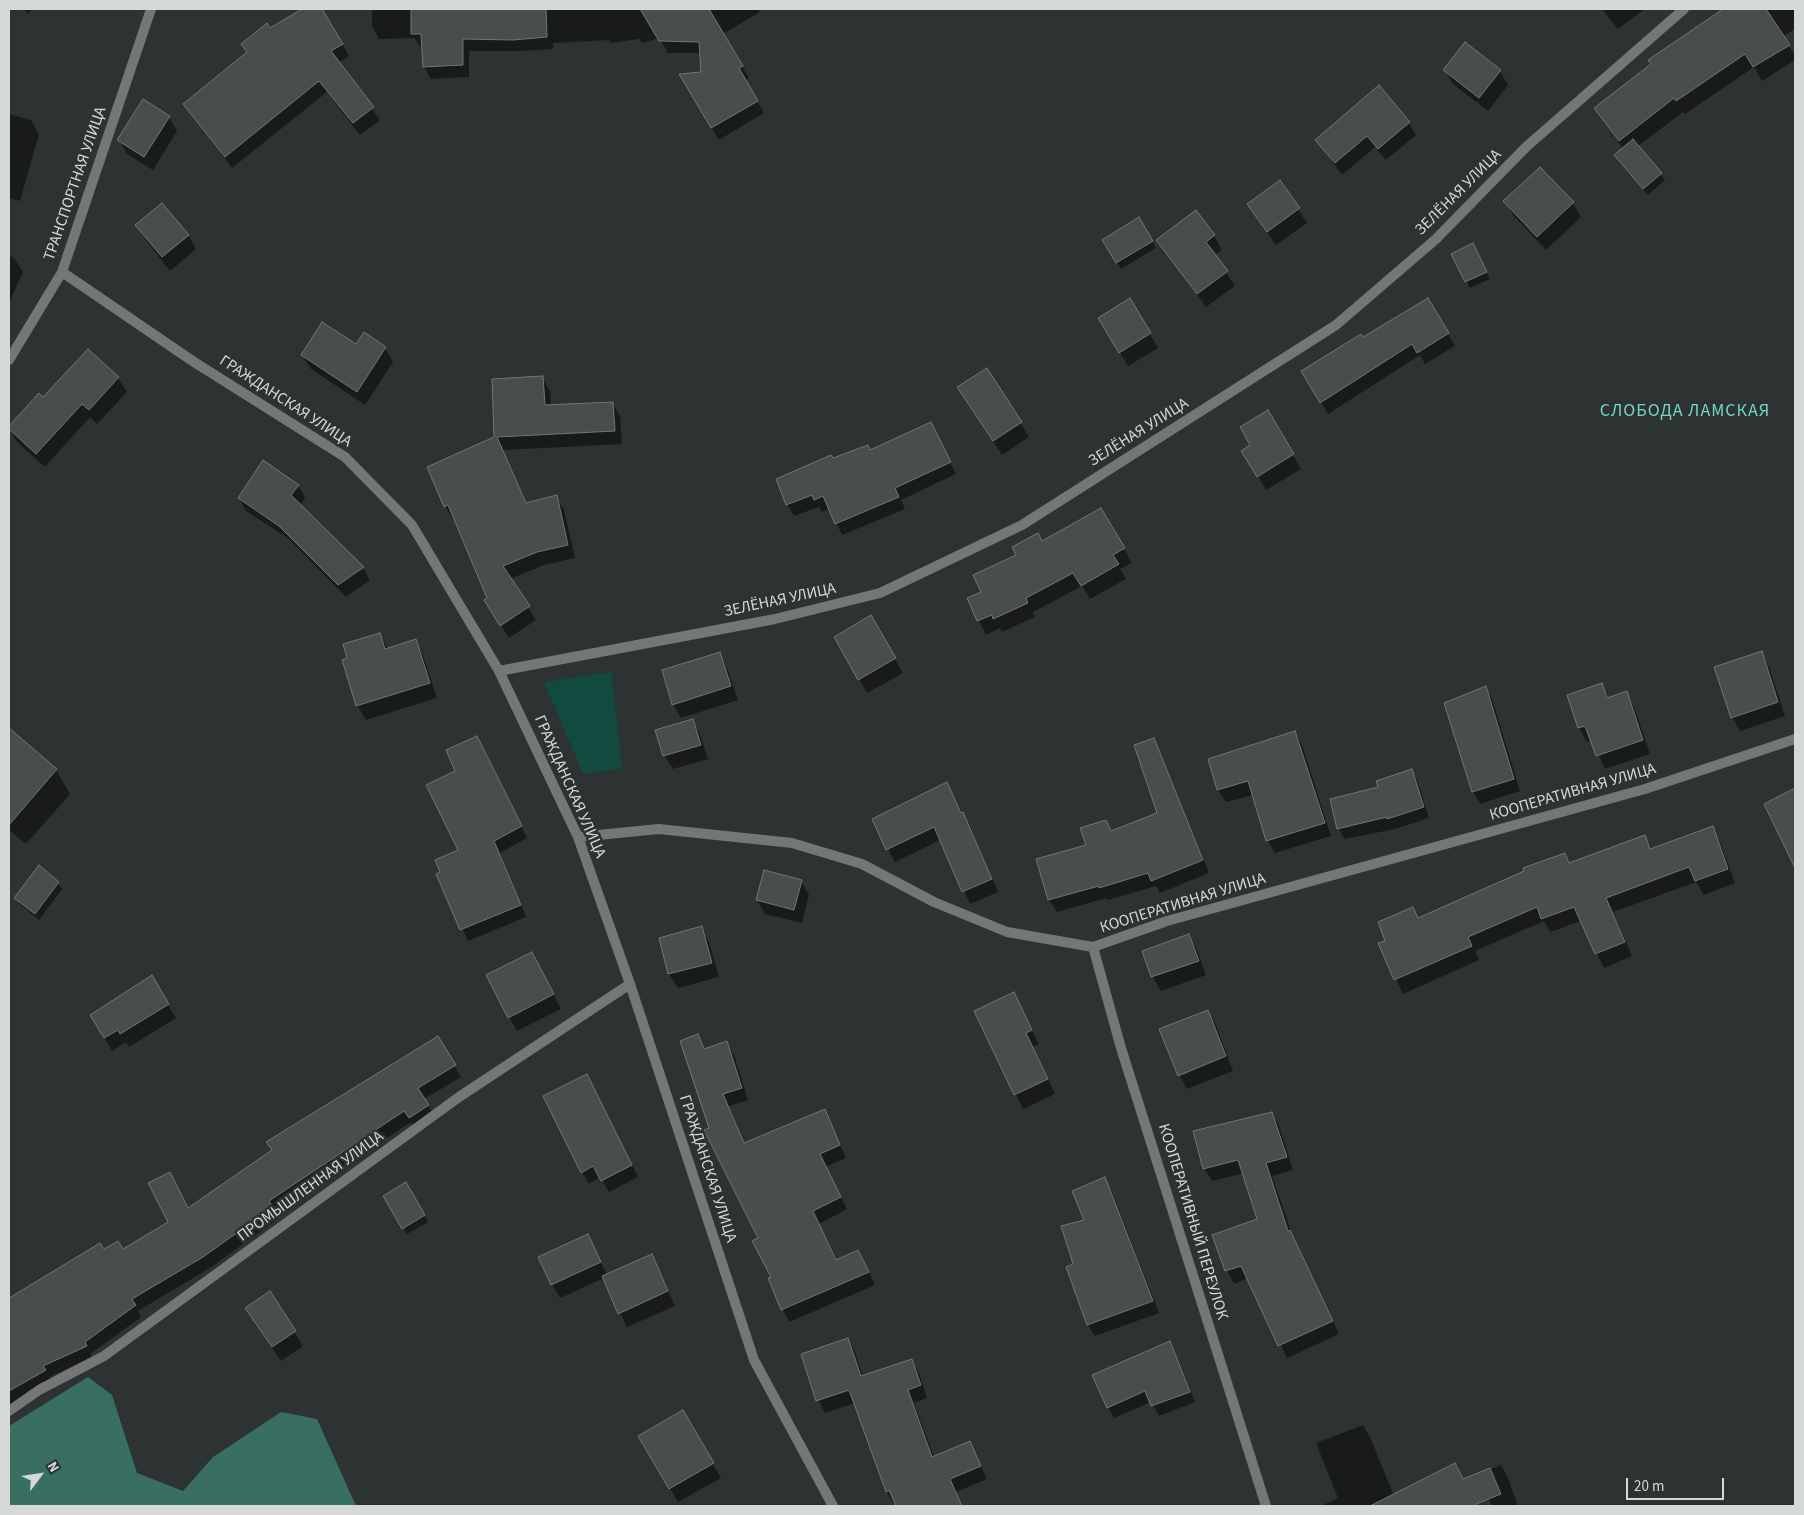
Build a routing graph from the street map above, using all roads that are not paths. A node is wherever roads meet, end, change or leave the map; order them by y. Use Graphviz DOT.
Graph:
graph roads {
  1 [pos="151,9"];
  2 [pos="1684,9"];
  3 [pos="62,272"];
  4 [pos="9,360"];
  5 [pos="499,670"];
  6 [pos="1795,739"];
  7 [pos="578,837"];
  8 [pos="1093,947"];
  9 [pos="630,984"];
  10 [pos="9,1411"];
  11 [pos="833,1506"];
  12 [pos="1266,1506"];
  1 -- 3 [label="street, ТРАНСПОРТНАЯ УЛИЦА"];
  2 -- 5 [label="street, ЗЕЛЁНАЯ УЛИЦА"];
  3 -- 4 [label="street, ТРАНСПОРТНАЯ УЛИЦА"];
  3 -- 5 [label="street, ГРАЖДАНСКАЯ УЛИЦА"];
  5 -- 7 [label="street, ГРАЖДАНСКАЯ УЛИЦА"];
  6 -- 8 [label="street, КООПЕРАТИВНАЯ УЛИЦА"];
  7 -- 8 [label="street, КООПЕРАТИВНАЯ УЛИЦА"];
  7 -- 9 [label="street, ГРАЖДАНСКАЯ УЛИЦА"];
  8 -- 12 [label="street, КООПЕРАТИВНЫЙ ПЕРЕУЛОК"];
  9 -- 10 [label="street, ПРОМЫШЛЕННАЯ УЛИЦА"];
  9 -- 11 [label="street, ГРАЖДАНСКАЯ УЛИЦА"];
}
